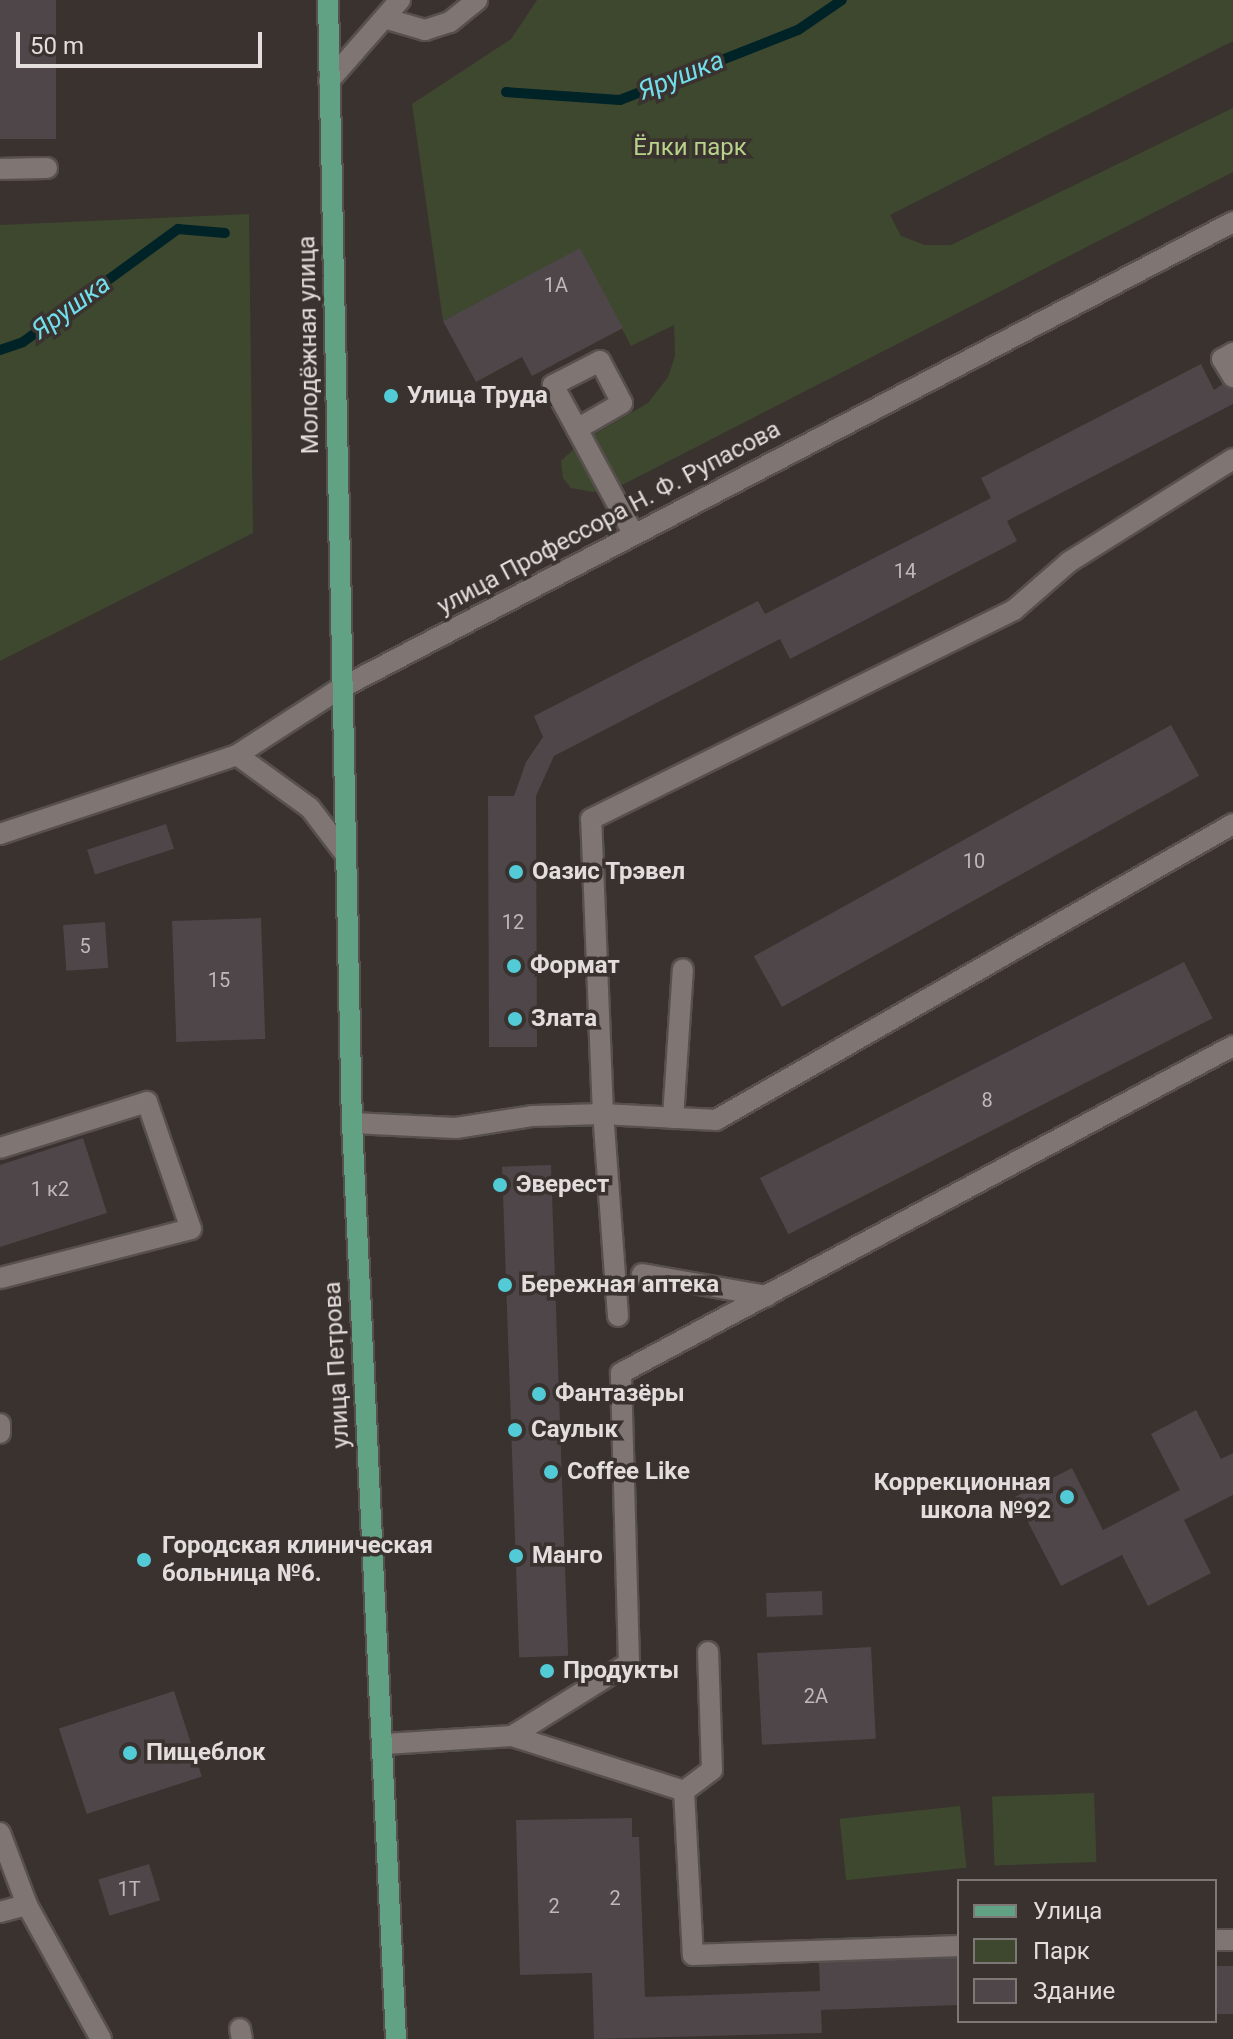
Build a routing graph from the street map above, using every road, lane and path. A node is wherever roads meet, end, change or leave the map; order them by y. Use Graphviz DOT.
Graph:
graph roads {
  1 [pos="328,0"];
  2 [pos="400,0"];
  3 [pos="477,0"];
  4 [pos="387,19"];
  5 [pos="329,81"];
  6 [pos="47,168"];
  7 [pos="0,169"];
  8 [pos="1233,222"];
  9 [pos="1233,353"];
  10 [pos="1233,377"];
  11 [pos="577,429"];
  12 [pos="1233,459"];
  13 [pos="634,535"];
  14 [pos="339,689"];
  15 [pos="237,755"];
  16 [pos="1233,824"];
  17 [pos="0,834"];
  18 [pos="346,855"];
  19 [pos="683,969"];
  20 [pos="1233,1046"];
  21 [pos="603,1114"];
  22 [pos="673,1118"];
  23 [pos="352,1123"];
  24 [pos="0,1148"];
  25 [pos="642,1274"];
  26 [pos="0,1278"];
  27 [pos="767,1296"];
  28 [pos="618,1316"];
  29 [pos="0,1424"];
  30 [pos="0,1433"];
  31 [pos="708,1652"];
  32 [pos="512,1736"];
  33 [pos="385,1744"];
  34 [pos="684,1791"];
  35 [pos="0,1833"];
  36 [pos="27,1905"];
  37 [pos="0,1912"];
  38 [pos="957,1946"];
  39 [pos="101,2039"];
  40 [pos="396,2039"];
  1 -- 5 [label="main road, Молодёжная улица"];
  2 -- 4 [label="street"];
  3 -- 4 [label="street"];
  4 -- 5 [label="street"];
  5 -- 14 [label="main road, Молодёжная улица"];
  6 -- 7 [label="street"];
  8 -- 13 [label="street, улица Профессора Н. Ф. Рупасова"];
  9 -- 10 [label="street"];
  11 -- 13 [label="street"];
  12 -- 21 [label="street"];
  13 -- 14 [label="street, улица Профессора Н. Ф. Рупасова"];
  14 -- 15 [label="street, улица Профессора Н. Ф. Рупасова"];
  14 -- 18 [label="main road, улица Петрова"];
  15 -- 17 [label="street, улица Профессора Н. Ф. Рупасова"];
  15 -- 18 [label="street"];
  16 -- 22 [label="street"];
  18 -- 23 [label="main road, улица Петрова"];
  19 -- 22 [label="street"];
  20 -- 27 [label="street"];
  21 -- 22 [label="street"];
  21 -- 23 [label="street"];
  21 -- 28 [label="street"];
  23 -- 33 [label="main road, улица Петрова"];
  24 -- 26 [label="street"];
  25 -- 27 [label="street"];
  27 -- 32 [label="street"];
  29 -- 30 [label="street"];
  31 -- 34 [label="street"];
  32 -- 33 [label="street"];
  32 -- 34 [label="street"];
  33 -- 40 [label="main road, улица Петрова"];
  34 -- 38 [label="street"];
  35 -- 36 [label="street"];
  36 -- 37 [label="street"];
  36 -- 39 [label="street"];
}
